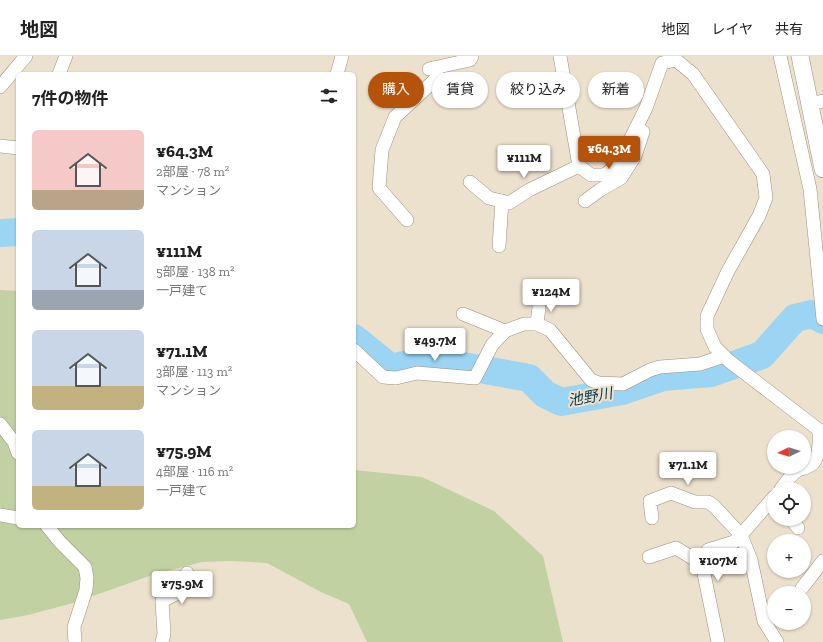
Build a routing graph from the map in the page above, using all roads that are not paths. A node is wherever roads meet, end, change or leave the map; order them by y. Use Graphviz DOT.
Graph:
graph roads {
  1 [pos="26,56"];
  2 [pos="66,56"];
  3 [pos="342,56"];
  4 [pos="472,56"];
  5 [pos="560,56"];
  6 [pos="780,56"];
  7 [pos="800,56"];
  8 [pos="448,60"];
  9 [pos="60,72"];
  10 [pos="338,72"];
  11 [pos="0,87"];
  12 [pos="816,103"];
  13 [pos="636,128"];
  14 [pos="0,146"];
  15 [pos="16,148"];
  16 [pos="822,161"];
  17 [pos="579,166"];
  18 [pos="470,182"];
  19 [pos="502,201"];
  20 [pos="584,201"];
  21 [pos="407,220"];
  22 [pos="499,246"];
  23 [pos="540,298"];
  24 [pos="822,313"];
  25 [pos="463,314"];
  26 [pos="536,324"];
  27 [pos="505,331"];
  28 [pos="356,352"];
  29 [pos="731,362"];
  30 [pos="0,424"];
  31 [pos="821,431"];
  32 [pos="16,448"];
  33 [pos="787,482"];
  34 [pos="767,505"];
  35 [pos="0,515"];
  36 [pos="16,518"];
  37 [pos="652,518"];
  38 [pos="49,528"];
  39 [pos="741,535"];
  40 [pos="649,557"];
  41 [pos="823,561"];
  42 [pos="702,564"];
  43 [pos="187,574"];
  44 [pos="804,586"];
  45 [pos="75,642"];
  46 [pos="162,642"];
  47 [pos="718,642"];
  48 [pos="777,642"];
  1 -- 11 [label="street"];
  2 -- 9 [label="street"];
  3 -- 10 [label="street"];
  4 -- 8 [label="street"];
  5 -- 17 [label="street"];
  6 -- 24 [label="street"];
  7 -- 12 [label="street"];
  8 -- 21 [label="street"];
  12 -- 16 [label="street"];
  13 -- 17 [label="street"];
  13 -- 20 [label="street"];
  13 -- 29 [label="street"];
  14 -- 15 [label="street"];
  17 -- 19 [label="street"];
  18 -- 19 [label="street"];
  19 -- 22 [label="street"];
  23 -- 26 [label="street"];
  25 -- 27 [label="street"];
  26 -- 27 [label="street"];
  26 -- 29 [label="street"];
  27 -- 28 [label="street"];
  29 -- 31 [label="street"];
  30 -- 32 [label="street"];
  31 -- 33 [label="street"];
  34 -- 39 [label="street"];
  35 -- 36 [label="street"];
  37 -- 39 [label="street"];
  38 -- 45 [label="street"];
  39 -- 42 [label="street"];
  39 -- 48 [label="street"];
  40 -- 42 [label="street"];
  41 -- 44 [label="street"];
  42 -- 47 [label="street"];
  43 -- 46 [label="street"];
}
